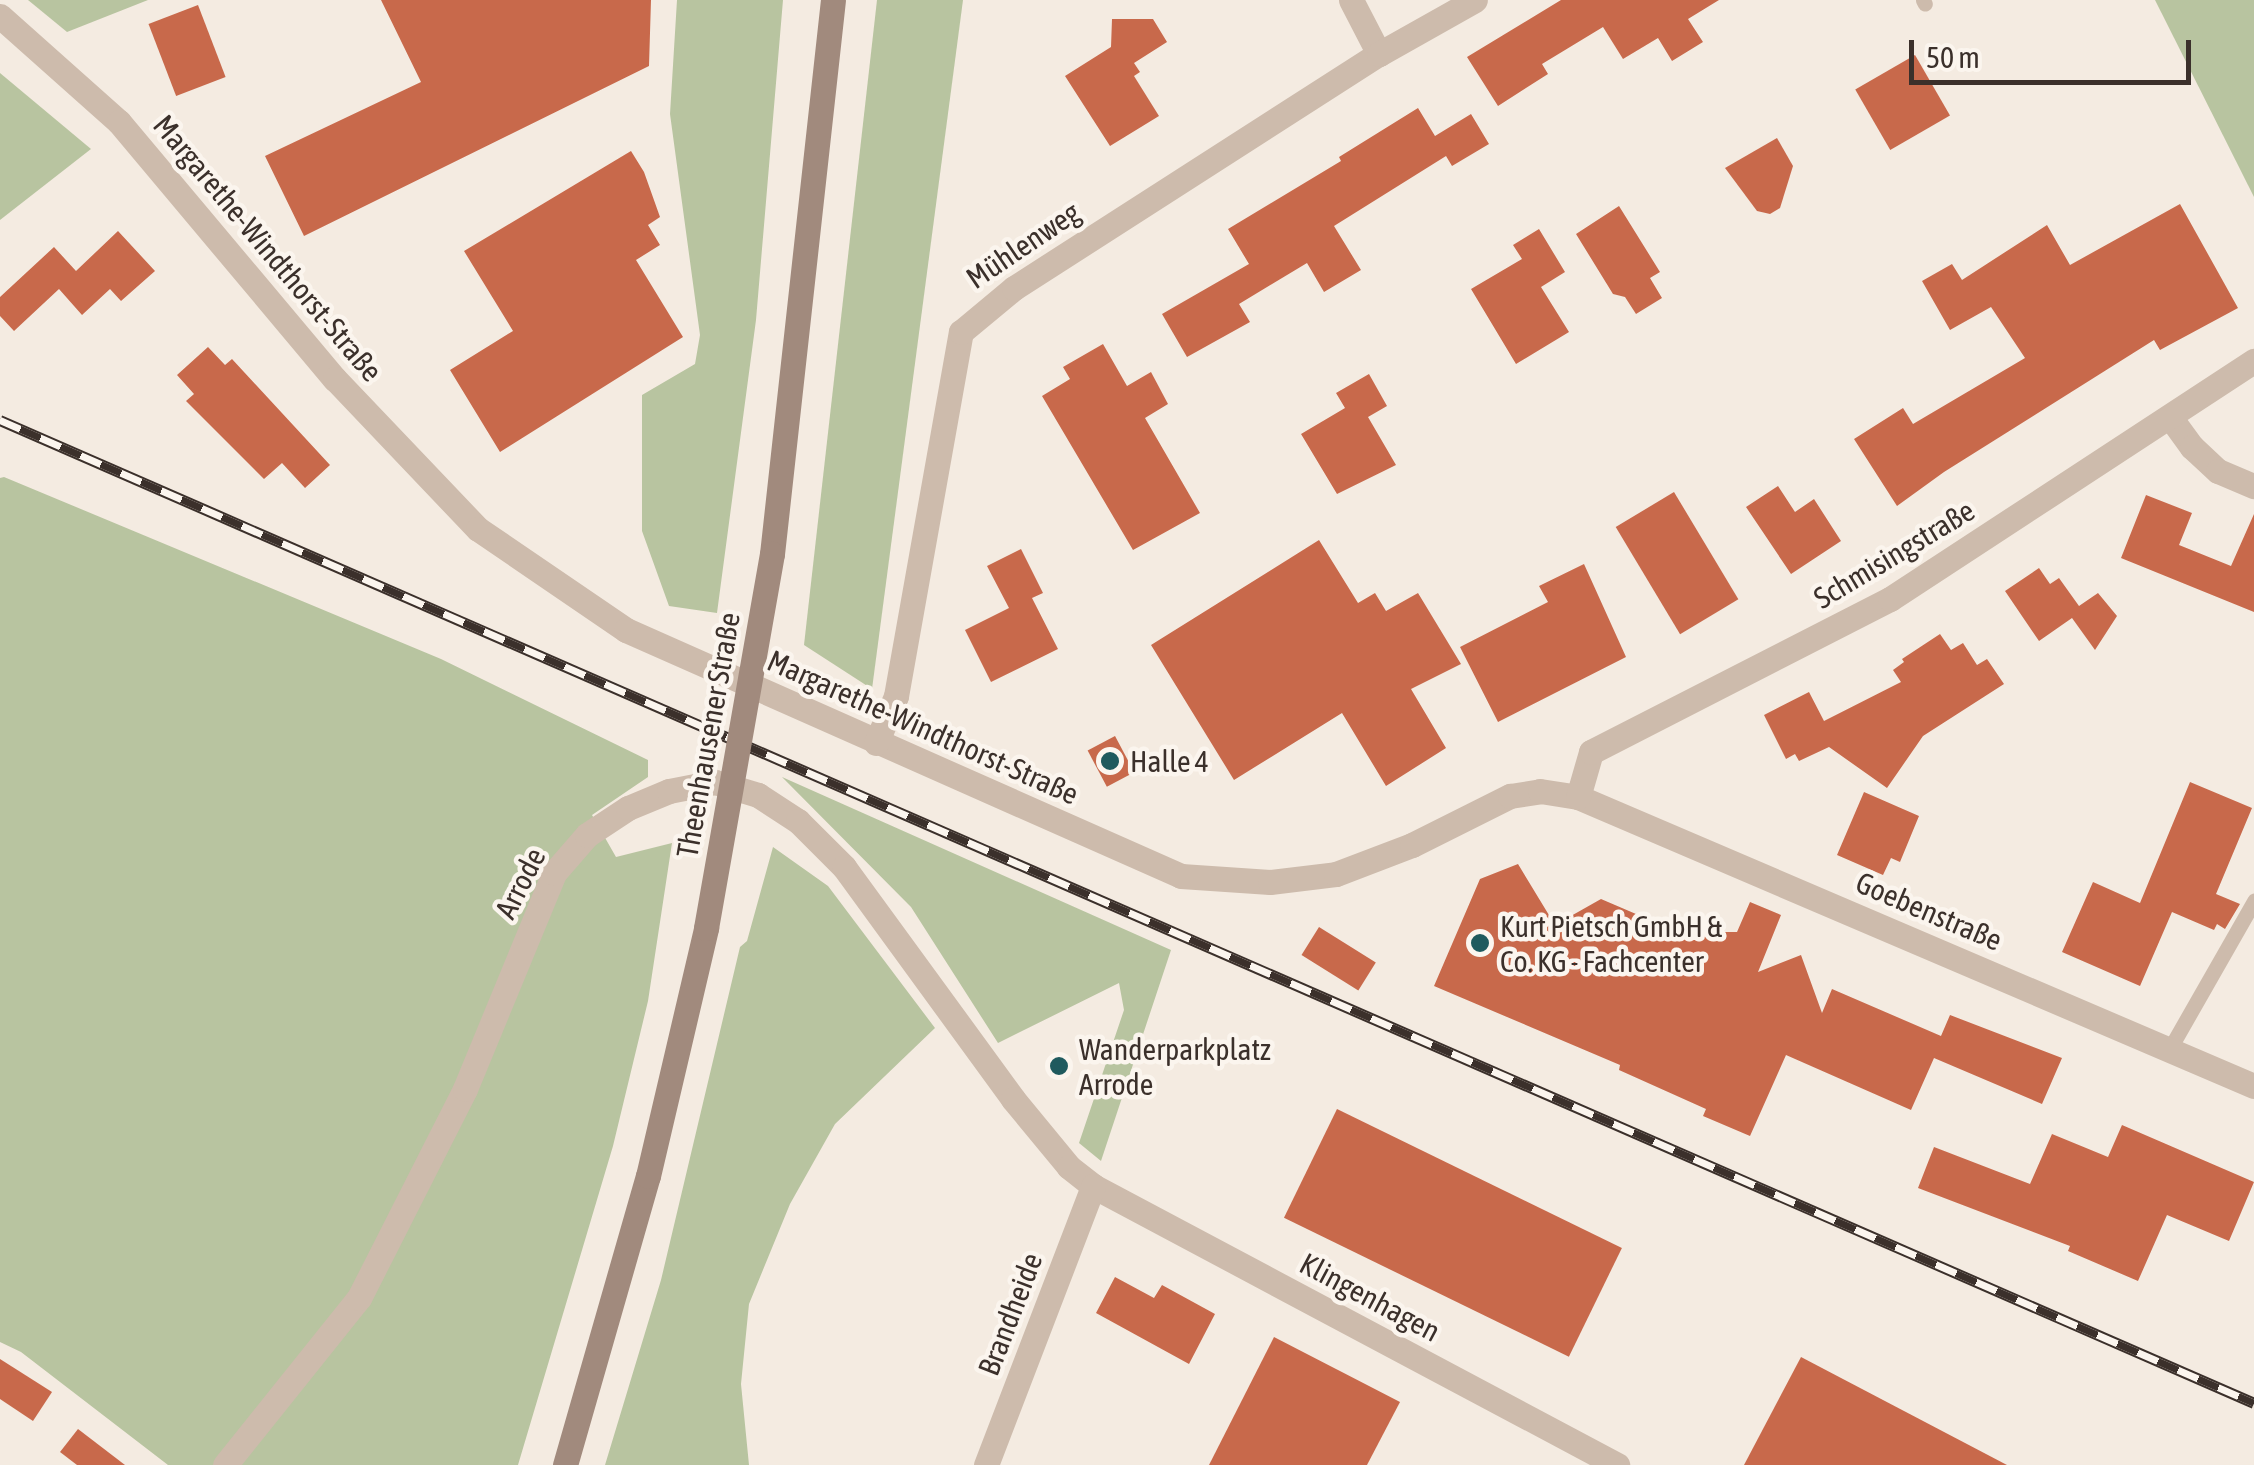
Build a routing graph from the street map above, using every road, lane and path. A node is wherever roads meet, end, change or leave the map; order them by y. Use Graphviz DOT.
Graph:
graph roads {
  1 [pos="833,0"];
  2 [pos="1351,0"];
  3 [pos="1475,0"];
  4 [pos="0,16"];
  5 [pos="1378,54"];
  6 [pos="2254,361"];
  7 [pos="2170,417"];
  8 [pos="2254,486"];
  9 [pos="876,743"];
  10 [pos="1578,797"];
  11 [pos="2254,902"];
  12 [pos="2170,1050"];
  13 [pos="2254,1086"];
  14 [pos="1093,1186"];
  15 [pos="225,1465"];
  16 [pos="564,1465"];
  17 [pos="986,1465"];
  18 [pos="1617,1465"];
  1 -- 16 [label="main road, Theenhausener Straße, bridge"];
  2 -- 5 [label="street"];
  3 -- 5 [label="street, Mühlenweg"];
  4 -- 9 [label="street, Margarethe-Windthorst-Straße"];
  5 -- 9 [label="street, Mühlenweg"];
  6 -- 7 [label="street, Schmisingstraße"];
  7 -- 8 [label="street"];
  7 -- 10 [label="street, Schmisingstraße"];
  9 -- 10 [label="street, Margarethe-Windthorst-Straße"];
  10 -- 12 [label="street, Goebenstraße"];
  11 -- 12 [label="lane"];
  12 -- 13 [label="street, Goebenstraße"];
  14 -- 15 [label="street, Arrode"];
  14 -- 17 [label="street, Brandheide"];
  14 -- 18 [label="street, Klingenhagen"];
}
